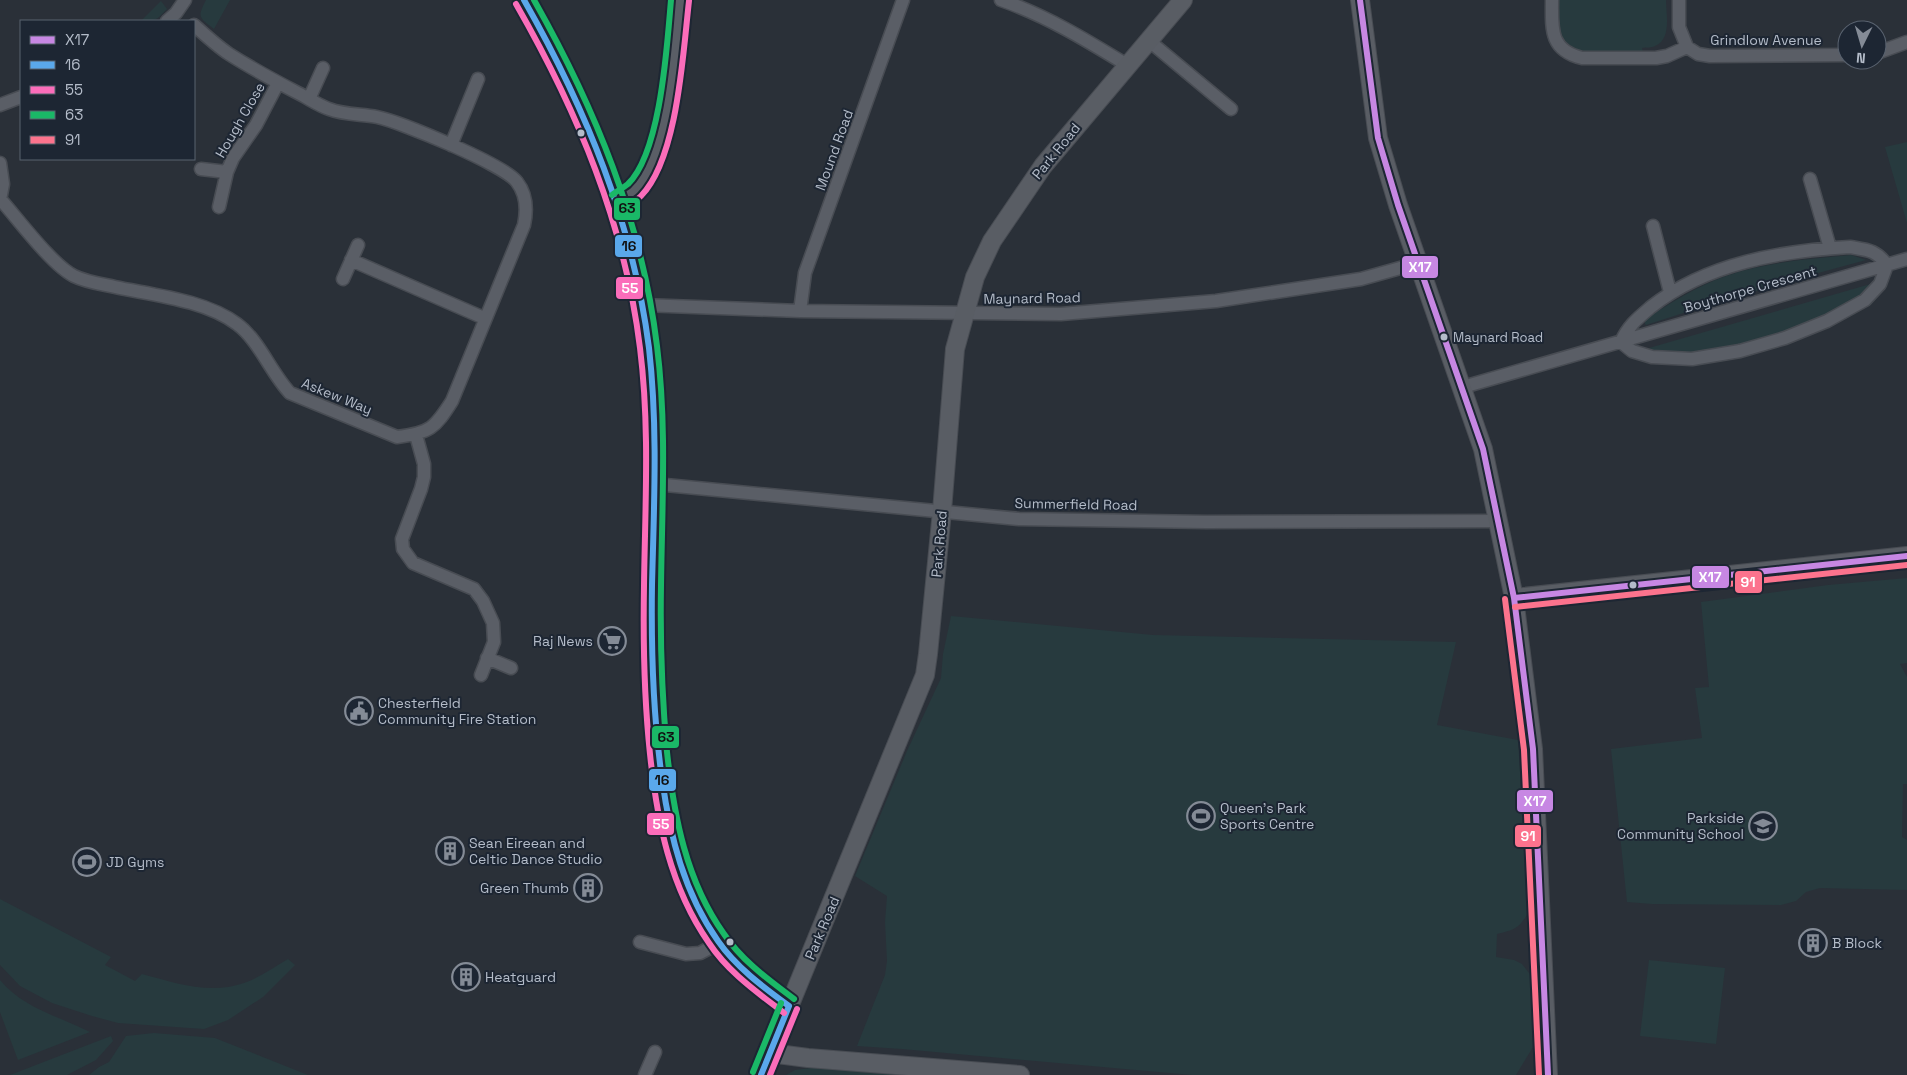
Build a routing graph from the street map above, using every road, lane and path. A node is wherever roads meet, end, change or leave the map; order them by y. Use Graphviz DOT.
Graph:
graph roads {
  1 [pos="185,0"];
  2 [pos="524,0"];
  3 [pos="680,0"];
  4 [pos="903,0"];
  5 [pos="1001,0"];
  6 [pos="1183,0"];
  7 [pos="1360,0"];
  8 [pos="1552,0"];
  9 [pos="1679,0"];
  10 [pos="172,17"];
  11 [pos="195,26"];
  12 [pos="1148,40"];
  13 [pos="1907,42"];
  14 [pos="1687,47"];
  15 [pos="1887,49"];
  16 [pos="1837,55"];
  17 [pos="1127,65"];
  18 [pos="323,68"];
  19 [pos="478,79"];
  20 [pos="278,83"];
  21 [pos="20,98"];
  22 [pos="309,99"];
  23 [pos="0,105"];
  24 [pos="1231,109"];
  25 [pos="451,146"];
  26 [pos="0,163"];
  27 [pos="200,169"];
  28 [pos="227,172"];
  29 [pos="1810,179"];
  30 [pos="0,200"];
  31 [pos="617,202"];
  32 [pos="219,207"];
  33 [pos="1652,226"];
  34 [pos="358,245"];
  35 [pos="1830,248"];
  36 [pos="1907,259"];
  37 [pos="351,260"];
  38 [pos="1418,263"];
  39 [pos="1887,265"];
  40 [pos="342,280"];
  41 [pos="1670,292"];
  42 [pos="643,305"];
  43 [pos="800,311"];
  44 [pos="964,314"];
  45 [pos="484,318"];
  46 [pos="1621,342"];
  47 [pos="1463,387"];
  48 [pos="416,435"];
  49 [pos="655,484"];
  50 [pos="942,511"];
  51 [pos="1498,520"];
  52 [pos="1907,556"];
  53 [pos="1514,598"];
  54 [pos="487,658"];
  55 [pos="511,668"];
  56 [pos="481,675"];
  57 [pos="640,942"];
  58 [pos="719,943"];
  59 [pos="789,1006"];
  60 [pos="655,1052"];
  61 [pos="770,1053"];
  62 [pos="645,1075"];
  63 [pos="761,1075"];
  64 [pos="1020,1075"];
  65 [pos="1548,1075"];
  1 -- 10 [label="street"];
  2 -- 31 [label="street"];
  3 -- 31 [label="street"];
  4 -- 43 [label="street, Mound Road"];
  5 -- 17 [label="street"];
  6 -- 12 [label="street, Park Road"];
  7 -- 38 [label="street"];
  8 -- 14 [label="street"];
  9 -- 14 [label="street"];
  11 -- 20 [label="street, Askew Way"];
  12 -- 17 [label="street, Park Road"];
  12 -- 24 [label="street"];
  13 -- 15 [label="street"];
  14 -- 16 [label="street, Grindlow Avenue"];
  17 -- 44 [label="street, Park Road"];
  18 -- 22 [label="street"];
  19 -- 25 [label="street"];
  20 -- 22 [label="street, Askew Way"];
  20 -- 28 [label="street, Hough Close"];
  21 -- 23 [label="street"];
  22 -- 25 [label="street, Askew Way"];
  25 -- 45 [label="street, Askew Way"];
  26 -- 30 [label="street"];
  27 -- 28 [label="street, Hough Close"];
  28 -- 32 [label="street, Hough Close"];
  29 -- 35 [label="street"];
  30 -- 48 [label="street, Askew Way"];
  31 -- 42 [label="street"];
  33 -- 41 [label="street, Boythorpe Crescent"];
  34 -- 37 [label="street"];
  35 -- 39 [label="street, Boythorpe Crescent"];
  35 -- 41 [label="street, Boythorpe Crescent"];
  36 -- 39 [label="street, Boythorpe Crescent"];
  37 -- 40 [label="street"];
  37 -- 45 [label="street"];
  38 -- 44 [label="street, Maynard Road"];
  38 -- 47 [label="street"];
  39 -- 46 [label="street, Boythorpe Crescent"];
  39 -- 46 [label="street"];
  41 -- 46 [label="street, Boythorpe Crescent"];
  42 -- 43 [label="street, Maynard Road"];
  42 -- 49 [label="street"];
  43 -- 44 [label="street, Maynard Road"];
  44 -- 50 [label="street, Park Road"];
  45 -- 48 [label="street, Askew Way"];
  46 -- 47 [label="street, Boythorpe Crescent"];
  47 -- 51 [label="street"];
  48 -- 54 [label="street"];
  49 -- 50 [label="street, Summerfield Road"];
  49 -- 58 [label="street"];
  50 -- 51 [label="street, Summerfield Road"];
  50 -- 59 [label="street, Park Road"];
  51 -- 53 [label="street"];
  52 -- 53 [label="street"];
  53 -- 65 [label="street"];
  54 -- 55 [label="street"];
  54 -- 56 [label="street"];
  57 -- 58 [label="street"];
  58 -- 59 [label="street"];
  59 -- 61 [label="street, Park Road"];
  60 -- 62 [label="street"];
  61 -- 63 [label="street, Park Road"];
  61 -- 64 [label="street"];
}
